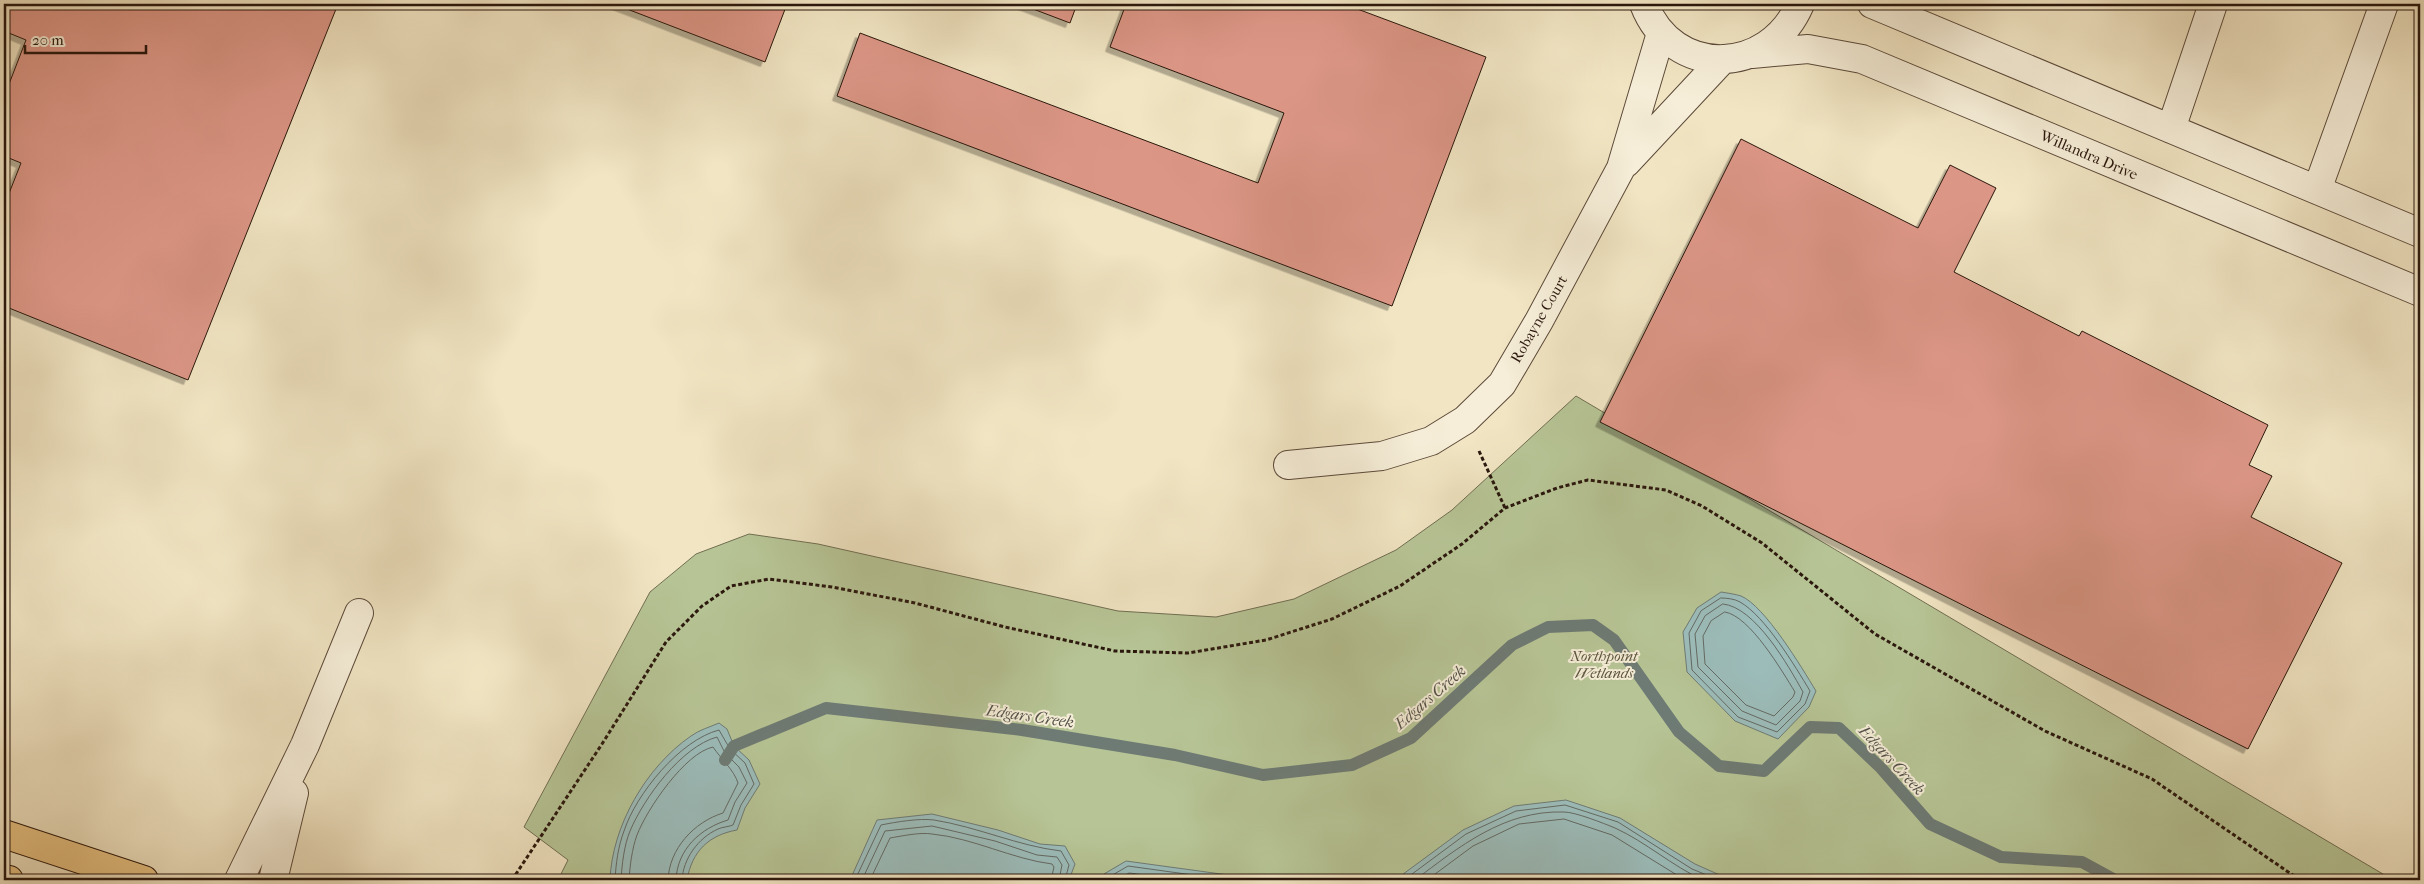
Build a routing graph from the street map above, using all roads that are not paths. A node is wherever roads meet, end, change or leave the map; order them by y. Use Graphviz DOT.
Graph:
graph roads {
  1 [pos="1644,4"];
  2 [pos="1800,4"];
  3 [pos="1872,4"];
  4 [pos="2213,4"];
  5 [pos="2384,4"];
  6 [pos="1661,34"];
  7 [pos="1752,54"];
  8 [pos="1723,59"];
  9 [pos="2171,129"];
  10 [pos="1621,168"];
  11 [pos="2316,190"];
  12 [pos="2420,233"];
  13 [pos="2420,292"];
  14 [pos="1288,465"];
  15 [pos="358,613"];
  16 [pos="305,745"];
  17 [pos="4,834"];
  18 [pos="4,878"];
  19 [pos="9,880"];
  20 [pos="144,880"];
  21 [pos="239,880"];
  22 [pos="273,880"];
  1 -- 6 [label="street"];
  2 -- 7 [label="street"];
  3 -- 9 [label="street"];
  4 -- 9 [label="street"];
  5 -- 11 [label="street"];
  6 -- 8 [label="street, Willandra Drive"];
  6 -- 10 [label="street, Robayne Court"];
  7 -- 8 [label="street, Willandra Drive"];
  7 -- 13 [label="street, Willandra Drive"];
  8 -- 10 [label="street"];
  9 -- 11 [label="street"];
  10 -- 14 [label="street, Robayne Court"];
  11 -- 12 [label="street"];
  15 -- 16 [label="street"];
  16 -- 21 [label="street"];
  16 -- 22 [label="street"];
  17 -- 20 [label="main road"];
  18 -- 19 [label="main road"];
}
